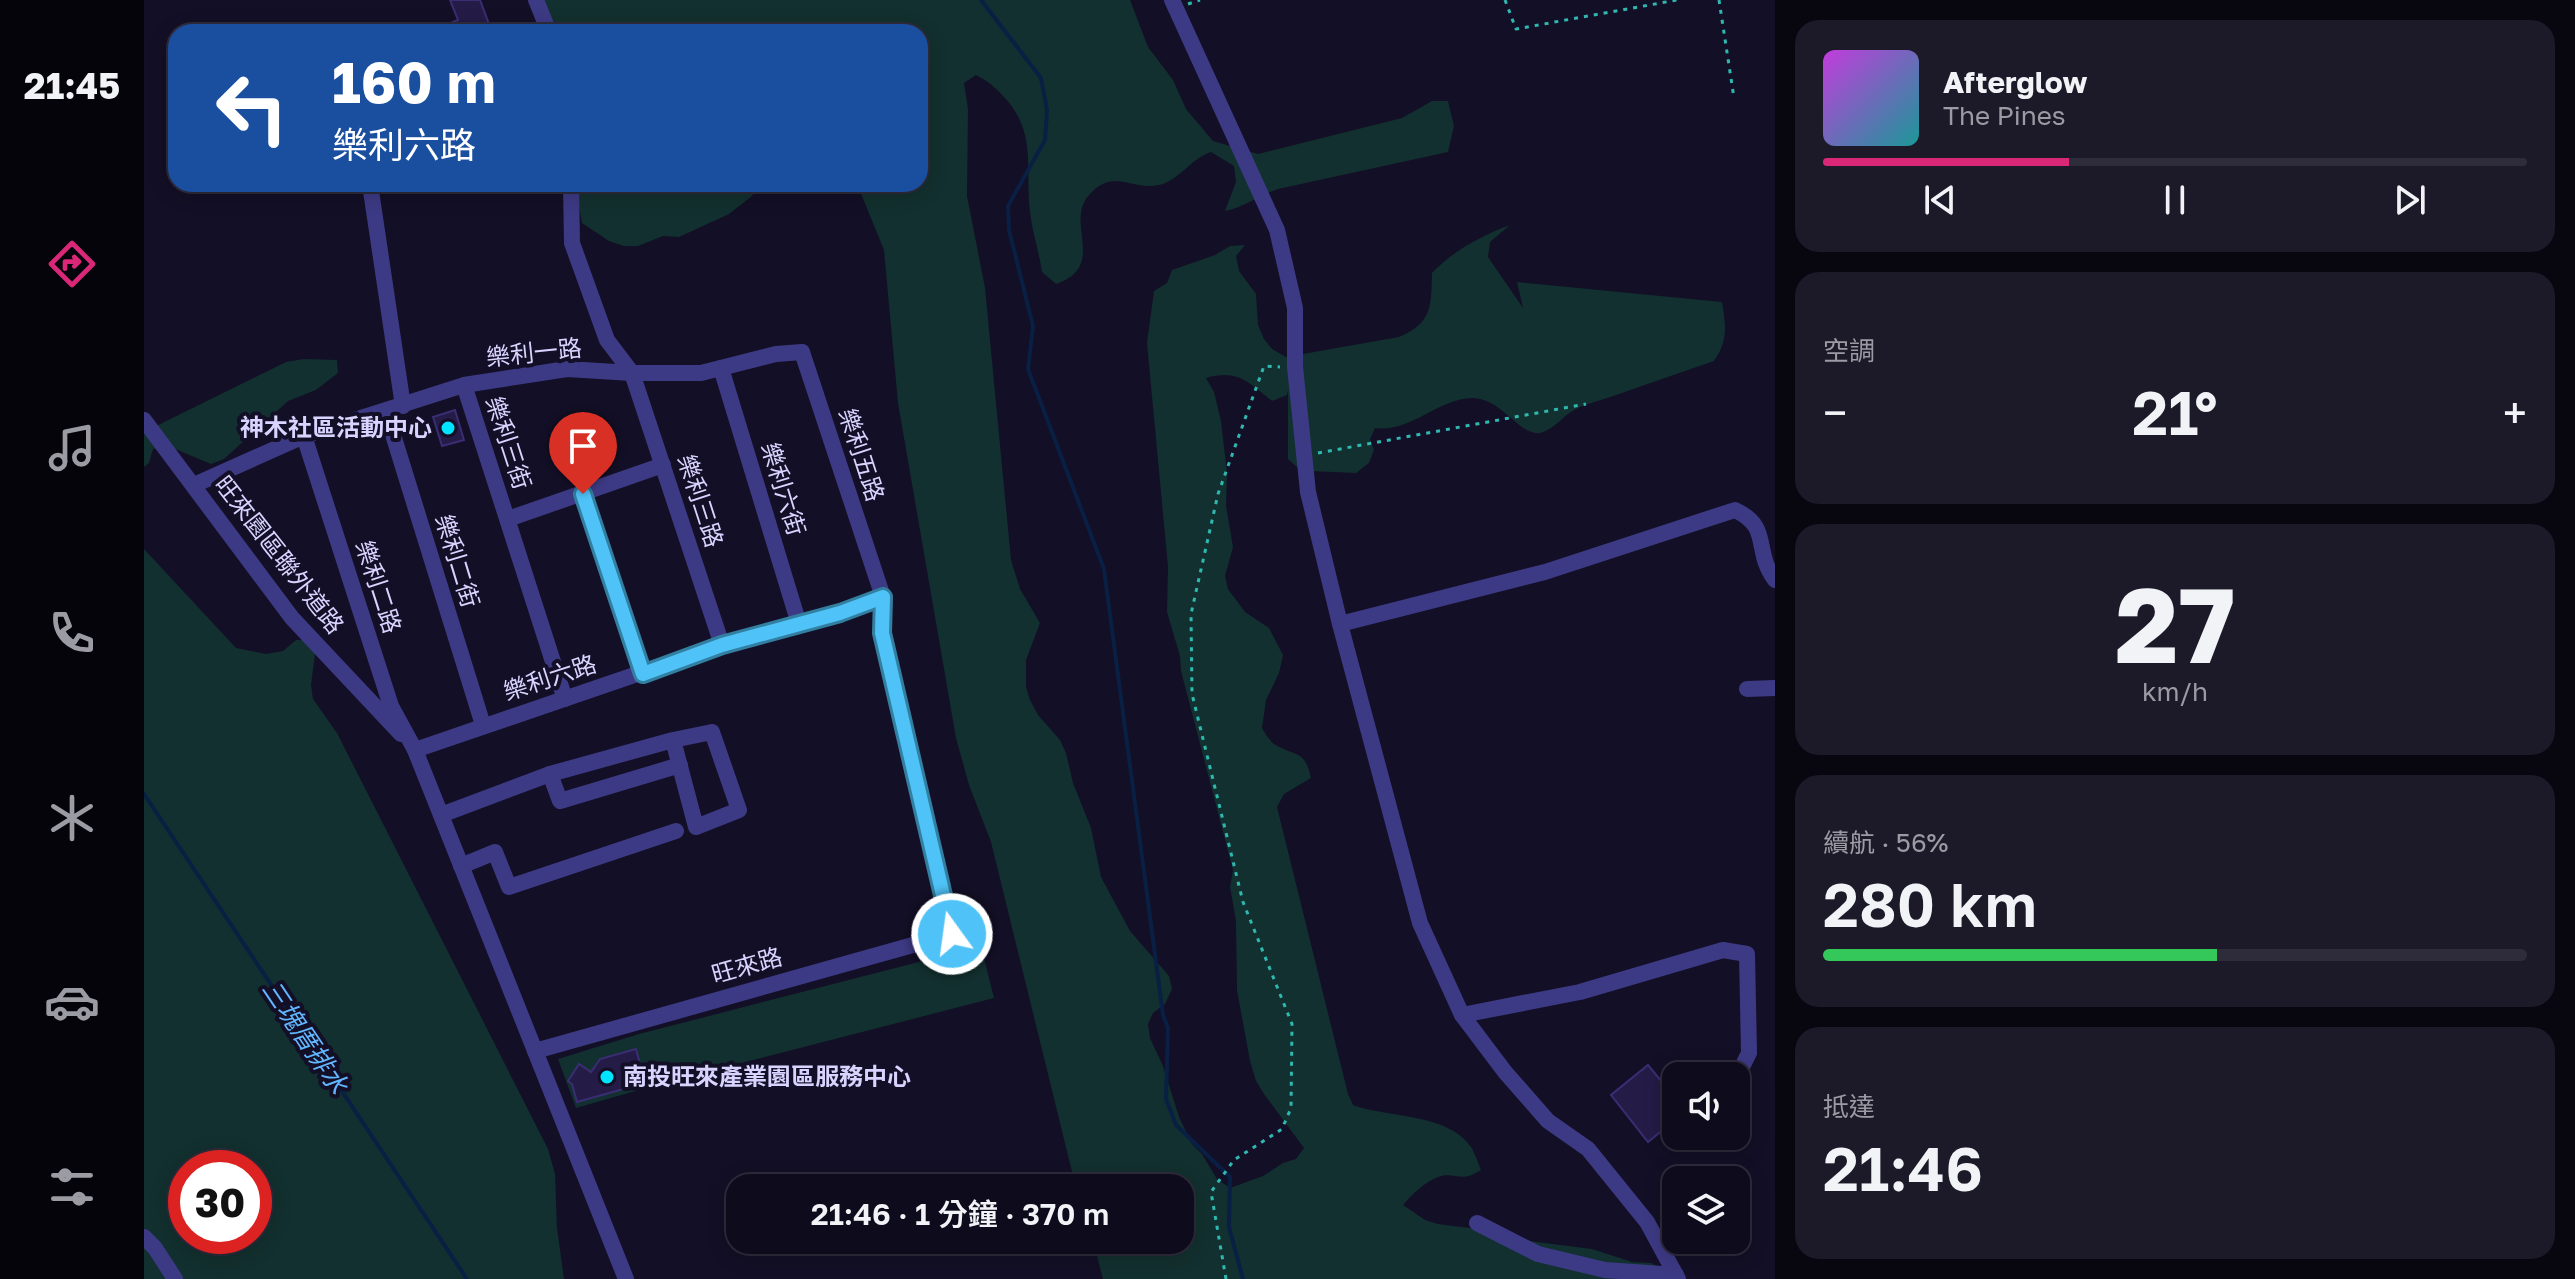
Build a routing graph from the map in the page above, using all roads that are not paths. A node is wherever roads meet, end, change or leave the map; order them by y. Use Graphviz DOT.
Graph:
graph roads {
  1 [pos="536,0"];
  2 [pos="1172,0"];
  3 [pos="546,24"];
  4 [pos="371,192"];
  5 [pos="571,192"];
  6 [pos="776,354"];
  7 [pos="721,368"];
  8 [pos="632,373"];
  9 [pos="464,385"];
  10 [pos="403,406"];
  11 [pos="386,412"];
  12 [pos="144,420"];
  13 [pos="304,436"];
  14 [pos="663,465"];
  15 [pos="194,485"];
  16 [pos="583,494"];
  17 [pos="508,519"];
  18 [pos="1775,580"];
  19 [pos="883,597"];
  20 [pos="799,624"];
  21 [pos="1340,624"];
  22 [pos="722,645"];
  23 [pos="643,674"];
  24 [pos="1775,688"];
  25 [pos="1747,689"];
  26 [pos="565,699"];
  27 [pos="483,725"];
  28 [pos="673,740"];
  29 [pos="415,750"];
  30 [pos="680,765"];
  31 [pos="550,774"];
  32 [pos="441,815"];
  33 [pos="676,831"];
  34 [pos="461,866"];
  35 [pos="1462,1015"];
  36 [pos="535,1051"];
  37 [pos="1744,1062"];
  38 [pos="1477,1223"];
  39 [pos="144,1237"];
  40 [pos="1677,1277"];
  41 [pos="175,1279"];
  42 [pos="626,1279"];
  1 -- 3 [label="street"];
  2 -- 21 [label="street"];
  4 -- 10 [label="street"];
  5 -- 8 [label="street, 樂利三路"];
  6 -- 7 [label="street, 樂利一路"];
  6 -- 19 [label="street, 樂利五路"];
  7 -- 8 [label="street, 樂利一路"];
  7 -- 20 [label="street, 樂利六街"];
  8 -- 9 [label="street, 樂利一路"];
  8 -- 14 [label="street, 樂利三路"];
  9 -- 10 [label="street, 樂利一路"];
  9 -- 17 [label="street, 樂利三街"];
  10 -- 11 [label="street, 樂利一路"];
  11 -- 13 [label="street, 樂利一路"];
  11 -- 27 [label="street, 樂利二街"];
  12 -- 15 [label="street, 旺來園區聯外道路"];
  13 -- 15 [label="street, 樂利一路"];
  13 -- 29 [label="street, 樂利二路"];
  14 -- 16 [label="street"];
  14 -- 22 [label="street, 樂利三路"];
  15 -- 29 [label="street, 旺來園區聯外道路"];
  16 -- 17 [label="street"];
  16 -- 23 [label="street"];
  17 -- 26 [label="street, 樂利三街"];
  18 -- 21 [label="street"];
  19 -- 20 [label="street, 樂利六路"];
  19 -- 36 [label="street, 旺來路"];
  20 -- 22 [label="street, 樂利六路"];
  21 -- 35 [label="street"];
  22 -- 23 [label="street, 樂利六路"];
  23 -- 26 [label="street, 樂利六路"];
  24 -- 25 [label="street"];
  26 -- 27 [label="street, 樂利六路"];
  27 -- 29 [label="street, 樂利六路"];
  28 -- 30 [label="street"];
  28 -- 30 [label="street"];
  28 -- 31 [label="street"];
  29 -- 32 [label="street"];
  30 -- 31 [label="street"];
  31 -- 32 [label="street"];
  32 -- 34 [label="street"];
  33 -- 34 [label="street"];
  34 -- 36 [label="street"];
  35 -- 37 [label="street"];
  35 -- 40 [label="street"];
  36 -- 42 [label="street"];
  38 -- 40 [label="street"];
  39 -- 41 [label="street"];
}
